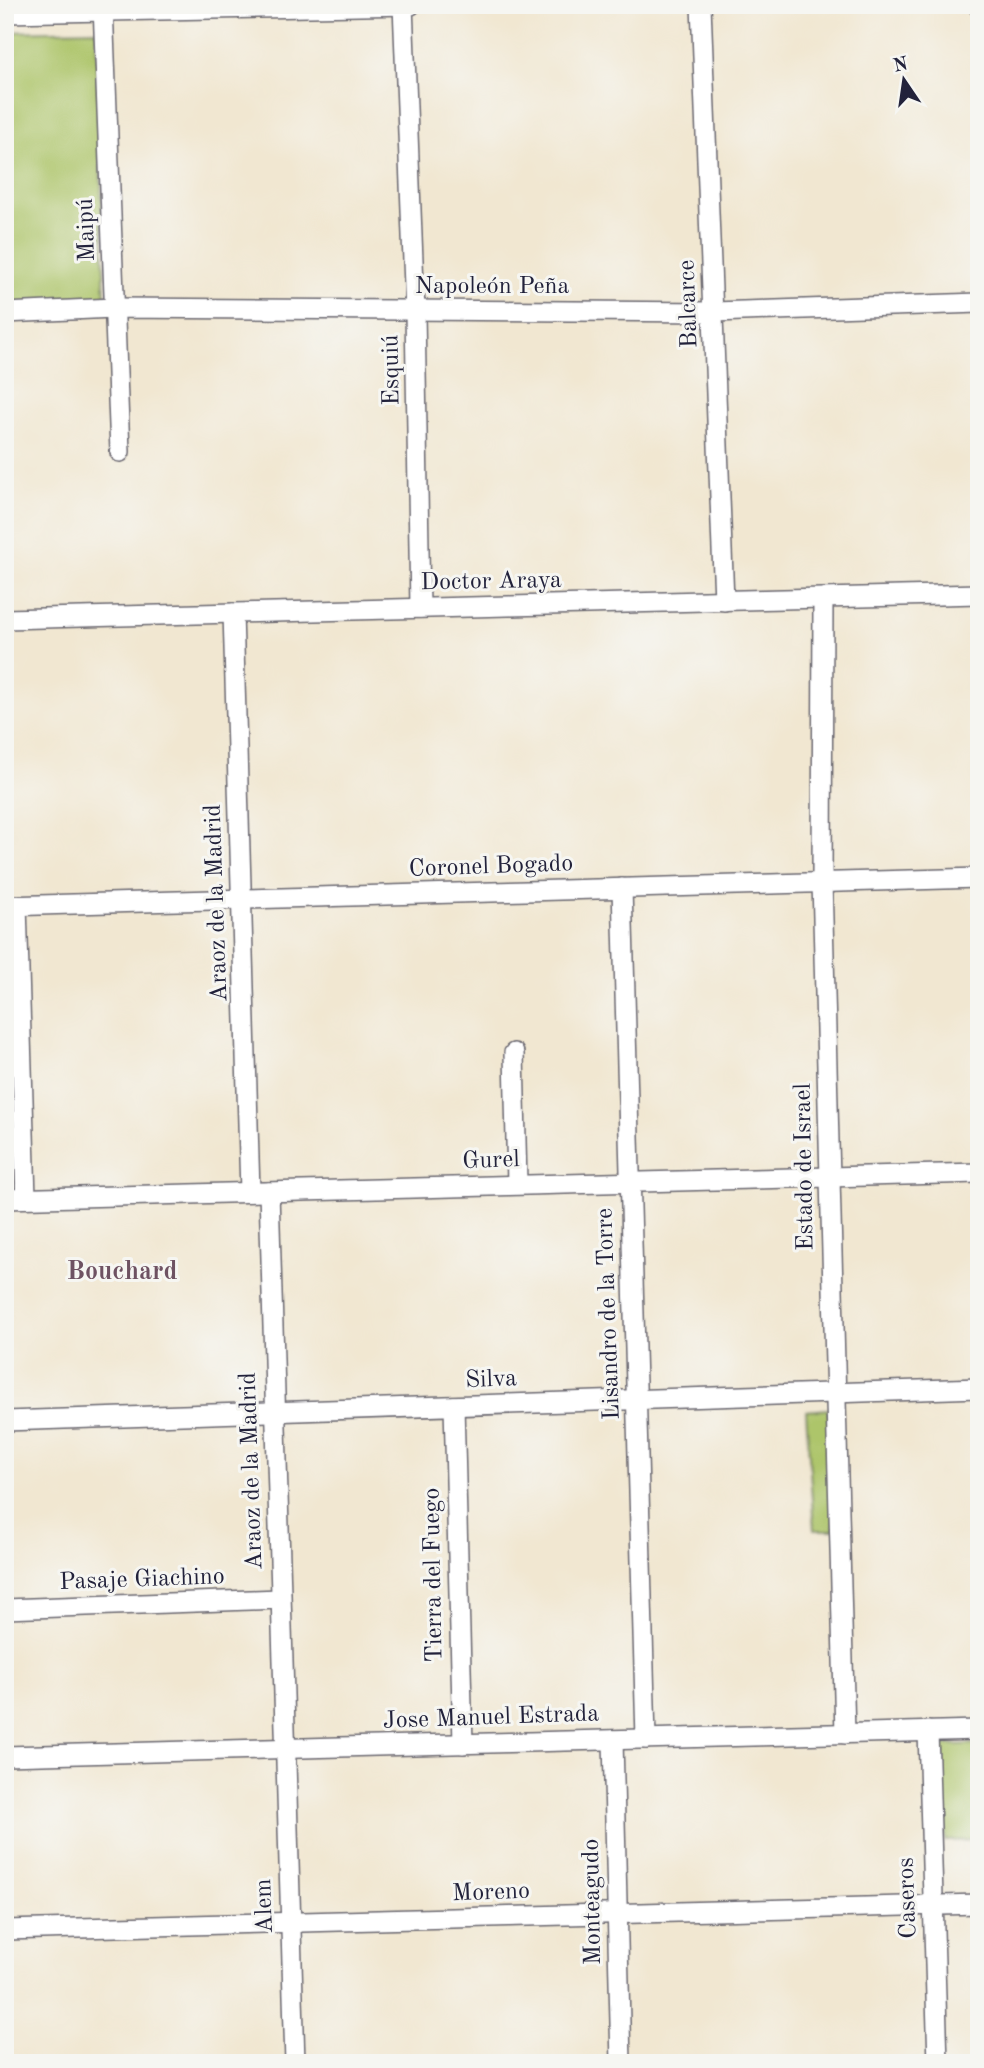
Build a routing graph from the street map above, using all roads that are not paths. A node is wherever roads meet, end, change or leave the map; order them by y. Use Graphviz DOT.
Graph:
graph roads {
  1 [pos="403,5"];
  2 [pos="411,5"];
  3 [pos="701,5"];
  4 [pos="103,8"];
  5 [pos="5,13"];
  6 [pos="979,303"];
  7 [pos="114,308"];
  8 [pos="415,312"];
  9 [pos="713,312"];
  10 [pos="5,313"];
  11 [pos="120,453"];
  12 [pos="979,594"];
  13 [pos="823,598"];
  14 [pos="724,601"];
  15 [pos="421,608"];
  16 [pos="233,613"];
  17 [pos="5,619"];
  18 [pos="979,878"];
  19 [pos="822,882"];
  20 [pos="622,888"];
  21 [pos="241,899"];
  22 [pos="11,905"];
  23 [pos="514,1053"];
  24 [pos="979,1173"];
  25 [pos="830,1177"];
  26 [pos="630,1182"];
  27 [pos="517,1184"];
  28 [pos="259,1192"];
  29 [pos="26,1198"];
  30 [pos="5,1199"];
  31 [pos="979,1388"];
  32 [pos="835,1392"];
  33 [pos="636,1399"];
  34 [pos="454,1406"];
  35 [pos="275,1412"];
  36 [pos="5,1421"];
  37 [pos="280,1599"];
  38 [pos="5,1609"];
  39 [pos="979,1730"];
  40 [pos="928,1731"];
  41 [pos="845,1734"];
  42 [pos="646,1739"];
  43 [pos="613,1740"];
  44 [pos="463,1744"];
  45 [pos="285,1748"];
  46 [pos="5,1756"];
  47 [pos="979,1904"];
  48 [pos="933,1905"];
  49 [pos="617,1914"];
  50 [pos="290,1923"];
  51 [pos="5,1930"];
  52 [pos="295,2063"];
  53 [pos="621,2063"];
  54 [pos="938,2063"];
  1 -- 2 [label="street"];
  1 -- 4 [label="street"];
  1 -- 8 [label="street, Esquiú"];
  3 -- 9 [label="street, Balcarce"];
  4 -- 5 [label="street"];
  4 -- 7 [label="street, Maipú"];
  6 -- 9 [label="street, Napoleón Peña"];
  7 -- 8 [label="street, Napoleón Peña"];
  7 -- 10 [label="street, Napoleón Peña"];
  7 -- 11 [label="street, Maipú"];
  8 -- 9 [label="street, Napoleón Peña"];
  8 -- 15 [label="street, Esquiú"];
  9 -- 14 [label="street, Balcarce"];
  12 -- 13 [label="street, Doctor Araya"];
  13 -- 14 [label="street, Doctor Araya"];
  13 -- 19 [label="street, Estado de Israel"];
  14 -- 15 [label="street, Doctor Araya"];
  15 -- 16 [label="street, Doctor Araya"];
  16 -- 17 [label="street, Doctor Araya"];
  16 -- 21 [label="street, Araoz de la Madrid"];
  18 -- 19 [label="street, Coronel Bogado"];
  19 -- 20 [label="street, Coronel Bogado"];
  19 -- 25 [label="street, Estado de Israel"];
  20 -- 21 [label="street, Coronel Bogado"];
  20 -- 26 [label="street, Lisandro de la Torre"];
  21 -- 22 [label="street, Coronel Bogado"];
  21 -- 28 [label="street, Araoz de la Madrid"];
  22 -- 29 [label="street"];
  23 -- 27 [label="street"];
  24 -- 25 [label="street, Gurel"];
  25 -- 26 [label="street, Gurel"];
  25 -- 32 [label="street, Estado de Israel"];
  26 -- 27 [label="street, Gurel"];
  26 -- 33 [label="street, Lisandro de la Torre"];
  27 -- 28 [label="street, Gurel"];
  28 -- 29 [label="street, Gurel"];
  28 -- 35 [label="street, Araoz de la Madrid"];
  29 -- 30 [label="street, Gurel"];
  31 -- 32 [label="street, Silva"];
  32 -- 33 [label="street, Silva"];
  32 -- 41 [label="street, Estado de Israel"];
  33 -- 34 [label="street, Silva"];
  33 -- 42 [label="street, Lisandro de la Torre"];
  34 -- 35 [label="street, Silva"];
  34 -- 44 [label="street, Tierra del Fuego"];
  35 -- 36 [label="street, Silva"];
  35 -- 37 [label="street, Araoz de la Madrid"];
  37 -- 38 [label="street, Pasaje Giachino"];
  37 -- 45 [label="street, Araoz de la Madrid"];
  39 -- 40 [label="street, Jose Manuel Estrada"];
  40 -- 41 [label="street, Jose Manuel Estrada"];
  40 -- 48 [label="street, Caseros"];
  41 -- 42 [label="street, Jose Manuel Estrada"];
  42 -- 43 [label="street, Jose Manuel Estrada"];
  43 -- 44 [label="street, Jose Manuel Estrada"];
  43 -- 49 [label="street, Monteagudo"];
  44 -- 45 [label="street, Jose Manuel Estrada"];
  45 -- 46 [label="street, Jose Manuel Estrada"];
  45 -- 50 [label="street, Alem"];
  47 -- 48 [label="street, Moreno"];
  48 -- 49 [label="street, Moreno"];
  48 -- 54 [label="street, Caseros"];
  49 -- 50 [label="street, Moreno"];
  49 -- 53 [label="street, Monteagudo"];
  50 -- 51 [label="street, Moreno"];
  50 -- 52 [label="street, Alem"];
}
